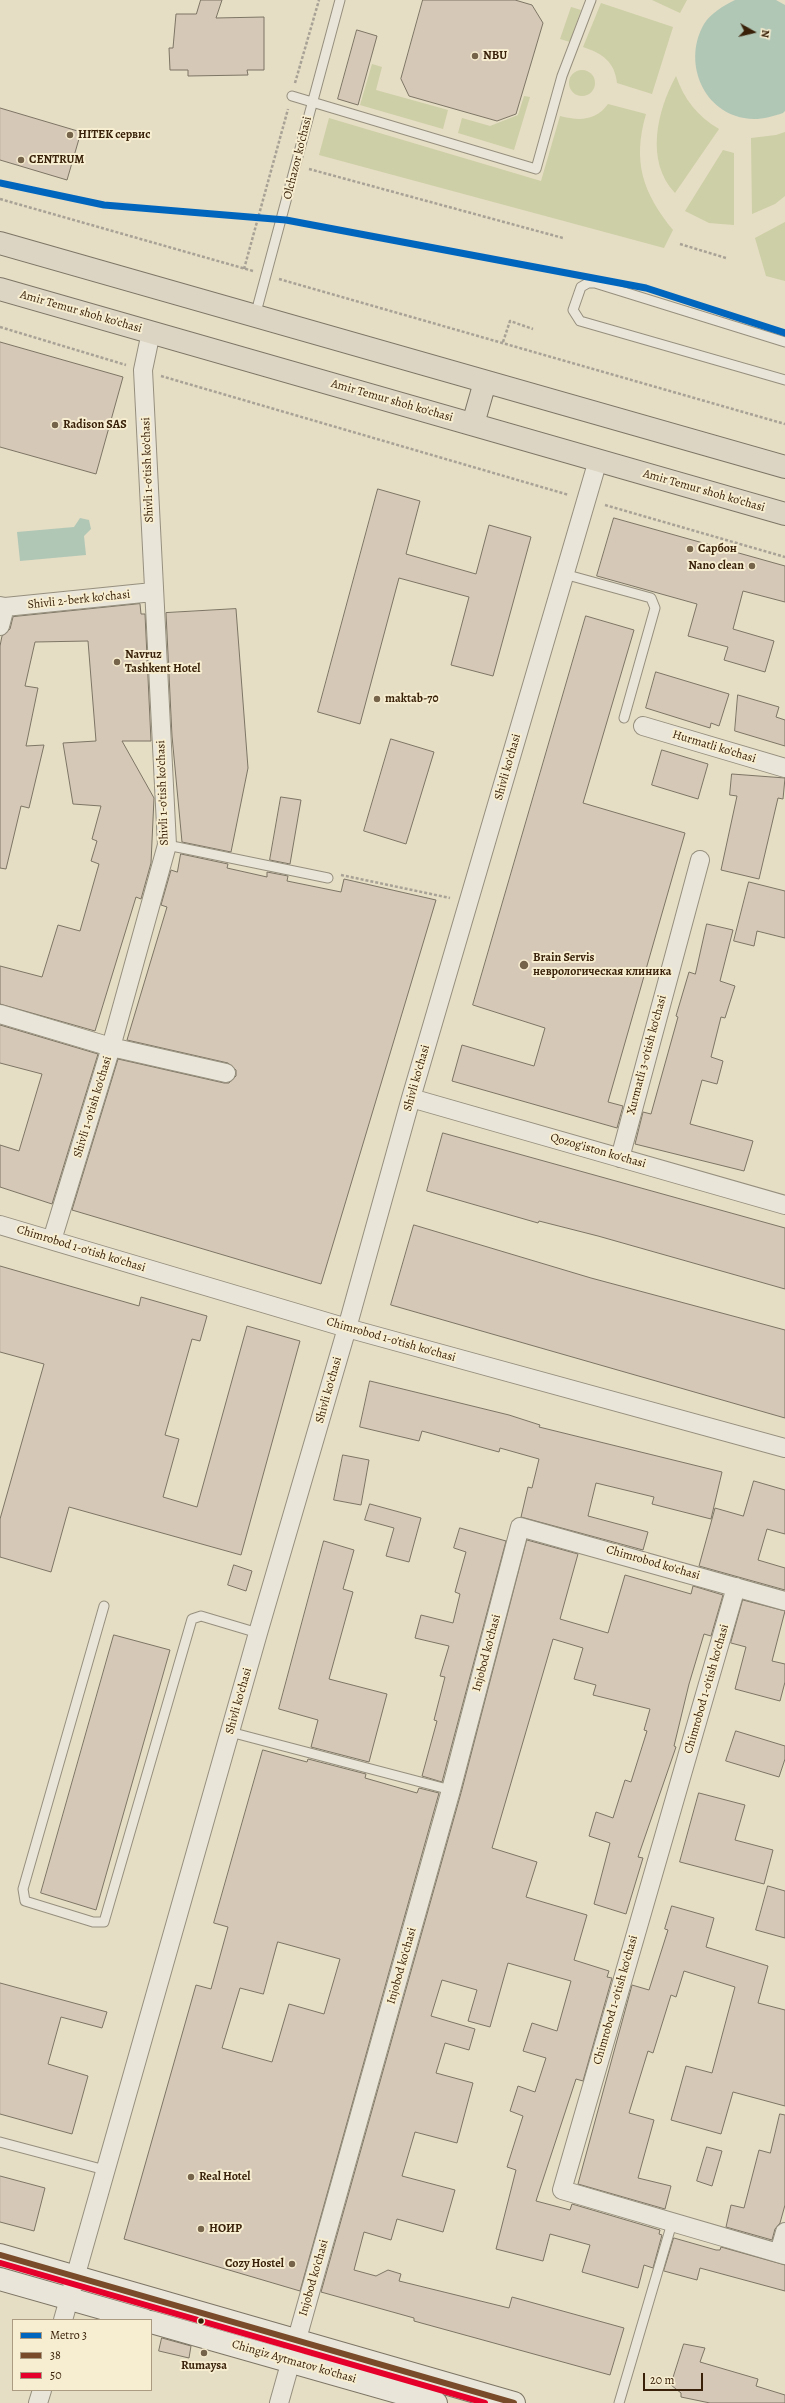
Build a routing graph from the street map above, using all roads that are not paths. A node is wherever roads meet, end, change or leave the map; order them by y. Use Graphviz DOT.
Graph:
graph roads {
  1 [pos="340,0"];
  2 [pos="591,0"];
  3 [pos="292,96"];
  4 [pos="312,102"];
  5 [pos="0,243"];
  6 [pos="0,289"];
  7 [pos="255,316"];
  8 [pos="151,332"];
  9 [pos="785,342"];
  10 [pos="785,380"];
  11 [pos="486,382"];
  12 [pos="473,424"];
  13 [pos="598,460"];
  14 [pos="785,467"];
  15 [pos="785,514"];
  16 [pos="564,574"];
  17 [pos="153,592"];
  18 [pos="3,607"];
  19 [pos="0,626"];
  20 [pos="624,718"];
  21 [pos="644,726"];
  22 [pos="785,768"];
  23 [pos="167,845"];
  24 [pos="700,860"];
  25 [pos="328,878"];
  26 [pos="0,1014"];
  27 [pos="111,1047"];
  28 [pos="226,1073"];
  29 [pos="411,1098"];
  30 [pos="620,1158"];
  31 [pos="785,1205"];
  32 [pos="0,1225"];
  33 [pos="52,1240"];
  34 [pos="347,1328"];
  35 [pos="785,1448"];
  36 [pos="520,1527"];
  37 [pos="736,1587"];
  38 [pos="785,1601"];
  39 [pos="104,1606"];
  40 [pos="258,1633"];
  41 [pos="230,1732"];
  42 [pos="451,1790"];
  43 [pos="0,2142"];
  44 [pos="105,2170"];
  45 [pos="672,2223"];
  46 [pos="785,2232"];
  47 [pos="782,2254"];
  48 [pos="0,2255"];
  49 [pos="75,2277"];
  50 [pos="0,2279"];
  51 [pos="69,2298"];
  52 [pos="63,2319"];
  53 [pos="141,2319"];
  54 [pos="152,2322"];
  55 [pos="297,2341"];
  56 [pos="291,2362"];
  57 [pos="42,2391"];
  58 [pos="502,2401"];
  59 [pos="38,2403"];
  60 [pos="279,2403"];
  61 [pos="436,2403"];
  62 [pos="619,2403"];
  1 -- 4 [label="lane, Olchazor ko'chasi"];
  2 -- 4 [label="lane"];
  3 -- 4 [label="lane"];
  4 -- 7 [label="lane, Olchazor ko'chasi"];
  5 -- 7 [label="main road"];
  6 -- 8 [label="main road, Amir Temur shoh ko'chasi"];
  7 -- 11 [label="main road"];
  8 -- 12 [label="main road, Amir Temur shoh ko'chasi"];
  8 -- 17 [label="street, Shivli 1-o'tish ko'chasi"];
  9 -- 10 [label="lane"];
  11 -- 12 [label="main road"];
  11 -- 14 [label="main road"];
  12 -- 13 [label="main road, Amir Temur shoh ko'chasi"];
  13 -- 15 [label="main road, Amir Temur shoh ko'chasi"];
  13 -- 16 [label="street, Shivli ko'chasi"];
  16 -- 20 [label="lane"];
  16 -- 29 [label="street, Shivli ko'chasi"];
  17 -- 18 [label="street, Shivli 2-berk ko'chasi"];
  17 -- 23 [label="street, Shivli 1-o'tish ko'chasi"];
  18 -- 19 [label="street, Shivli 2-berk ko'chasi"];
  21 -- 22 [label="street, Hurmatli ko'chasi"];
  23 -- 25 [label="lane"];
  23 -- 27 [label="street, Shivli 1-o'tish ko'chasi"];
  24 -- 30 [label="street, Xurmatli 3-o'tish ko'chasi"];
  26 -- 27 [label="street"];
  27 -- 28 [label="street"];
  27 -- 33 [label="street, Shivli 1-o'tish ko'chasi"];
  29 -- 30 [label="street, Qozog'iston ko'chasi"];
  29 -- 34 [label="street, Shivli ko'chasi"];
  30 -- 31 [label="street, Qozog'iston ko'chasi"];
  32 -- 33 [label="street, Chimrobod 1-o'tish ko'chasi"];
  33 -- 34 [label="street, Chimrobod 1-o'tish ko'chasi"];
  34 -- 35 [label="street, Chimrobod 1-o'tish ko'chasi"];
  34 -- 40 [label="street, Shivli ko'chasi"];
  36 -- 37 [label="street, Chimrobod ko'chasi"];
  36 -- 42 [label="street, Injobod ko'chasi"];
  37 -- 38 [label="street, Chimrobod ko'chasi"];
  37 -- 45 [label="street, Chimrobod 1-o'tish ko'chasi"];
  39 -- 40 [label="lane"];
  40 -- 41 [label="street, Shivli ko'chasi"];
  41 -- 42 [label="lane"];
  41 -- 44 [label="street, Shivli ko'chasi"];
  42 -- 55 [label="street, Injobod ko'chasi"];
  43 -- 44 [label="lane"];
  44 -- 49 [label="street, Shivli ko'chasi"];
  45 -- 47 [label="street, Chimrobod 1-o'tish ko'chasi"];
  45 -- 62 [label="lane"];
  46 -- 47 [label="street"];
  48 -- 49 [label="main road, Chingiz Aytmatov ko'chasi"];
  49 -- 51 [label="street, Shivli ko'chasi"];
  49 -- 55 [label="main road, Chingiz Aytmatov ko'chasi"];
  50 -- 51 [label="main road"];
  51 -- 52 [label="street, Shivli ko'chasi"];
  51 -- 53 [label="main road"];
  54 -- 56 [label="main road, Chingiz Aytmatov ko'chasi"];
  55 -- 56 [label="street, Injobod ko'chasi"];
  55 -- 58 [label="main road, Chingiz Aytmatov ko'chasi"];
  56 -- 60 [label="street, Injobod ko'chasi"];
  56 -- 61 [label="main road, Chingiz Aytmatov ko'chasi"];
  57 -- 59 [label="street"];
}
